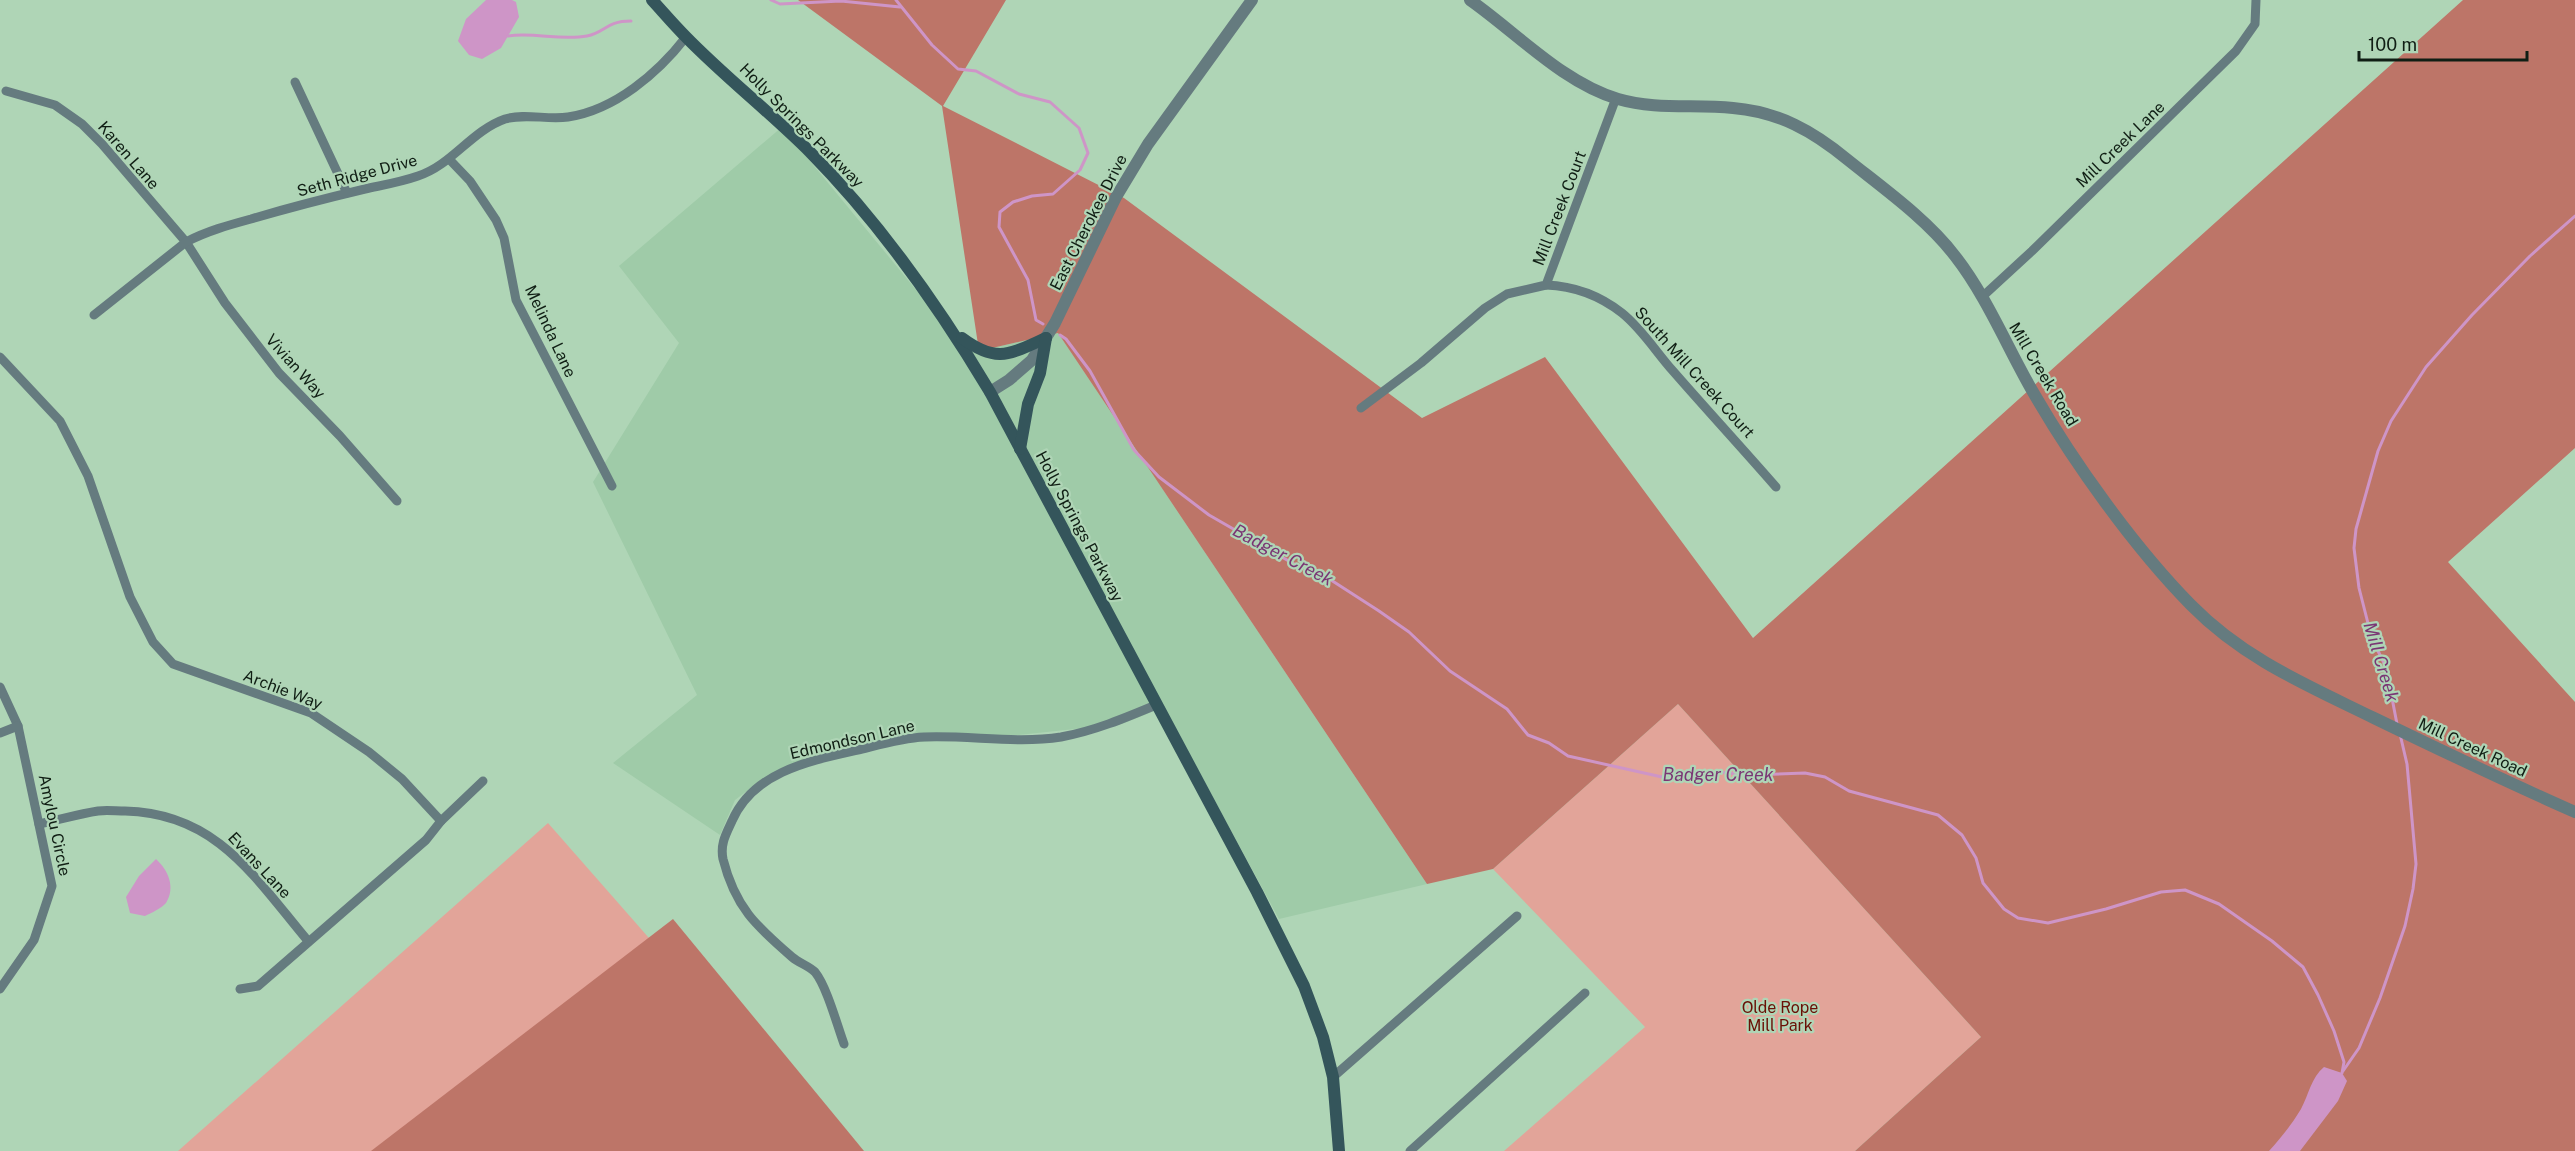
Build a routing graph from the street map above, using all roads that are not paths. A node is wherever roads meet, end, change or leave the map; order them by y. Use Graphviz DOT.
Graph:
graph roads {
  1 [pos="652,0"];
  2 [pos="1252,0"];
  3 [pos="1470,0"];
  4 [pos="2256,0"];
  5 [pos="686,37"];
  6 [pos="295,82"];
  7 [pos="6,91"];
  8 [pos="1616,98"];
  9 [pos="449,159"];
  10 [pos="347,193"];
  11 [pos="186,242"];
  12 [pos="1546,285"];
  13 [pos="1982,297"];
  14 [pos="94,315"];
  15 [pos="956,334"];
  16 [pos="1046,339"];
  17 [pos="0,357"];
  18 [pos="990,392"];
  19 [pos="1361,408"];
  20 [pos="1020,449"];
  21 [pos="612,486"];
  22 [pos="1776,487"];
  23 [pos="397,501"];
  24 [pos="0,687"];
  25 [pos="1156,705"];
  26 [pos="18,726"];
  27 [pos="0,733"];
  28 [pos="483,781"];
  29 [pos="2575,812"];
  30 [pos="441,821"];
  31 [pos="39,824"];
  32 [pos="1517,916"];
  33 [pos="308,941"];
  34 [pos="0,989"];
  35 [pos="240,989"];
  36 [pos="1585,993"];
  37 [pos="844,1044"];
  38 [pos="1333,1077"];
  39 [pos="1339,1151"];
  40 [pos="1410,1151"];
  1 -- 5 [label="main road, Holly Springs Parkway"];
  2 -- 16 [label="street, East Cherokee Drive"];
  3 -- 8 [label="street, Mill Creek Road"];
  4 -- 13 [label="street, Mill Creek Lane"];
  5 -- 9 [label="street, Seth Ridge Drive"];
  5 -- 15 [label="main road, Holly Springs Parkway"];
  6 -- 10 [label="street"];
  7 -- 11 [label="street, Karen Lane"];
  8 -- 12 [label="street, Mill Creek Court"];
  8 -- 13 [label="street, Mill Creek Road"];
  9 -- 10 [label="street, Seth Ridge Drive"];
  9 -- 21 [label="street, Melinda Lane"];
  10 -- 11 [label="street, Seth Ridge Drive"];
  11 -- 14 [label="street, Seth Ridge Drive"];
  11 -- 23 [label="street, Vivian Way"];
  12 -- 19 [label="street, Mill Creek Court"];
  12 -- 22 [label="street, South Mill Creek Court"];
  13 -- 29 [label="street, Mill Creek Road"];
  15 -- 16 [label="main road"];
  15 -- 18 [label="main road, Holly Springs Parkway"];
  16 -- 18 [label="street, East Cherokee Drive"];
  16 -- 20 [label="main road"];
  17 -- 30 [label="street, Archie Way"];
  18 -- 20 [label="main road, Holly Springs Parkway"];
  20 -- 25 [label="main road, Holly Springs Parkway"];
  24 -- 26 [label="street, Amylou Circle"];
  25 -- 37 [label="street, Edmondson Lane"];
  25 -- 38 [label="main road, Holly Springs Parkway"];
  26 -- 27 [label="street"];
  26 -- 31 [label="street, Amylou Circle"];
  28 -- 30 [label="street"];
  30 -- 33 [label="street"];
  31 -- 33 [label="street, Evans Lane"];
  31 -- 34 [label="street, Amylou Circle"];
  32 -- 38 [label="street"];
  33 -- 35 [label="street"];
  36 -- 40 [label="street"];
  38 -- 39 [label="main road, Holly Springs Parkway"];
}
